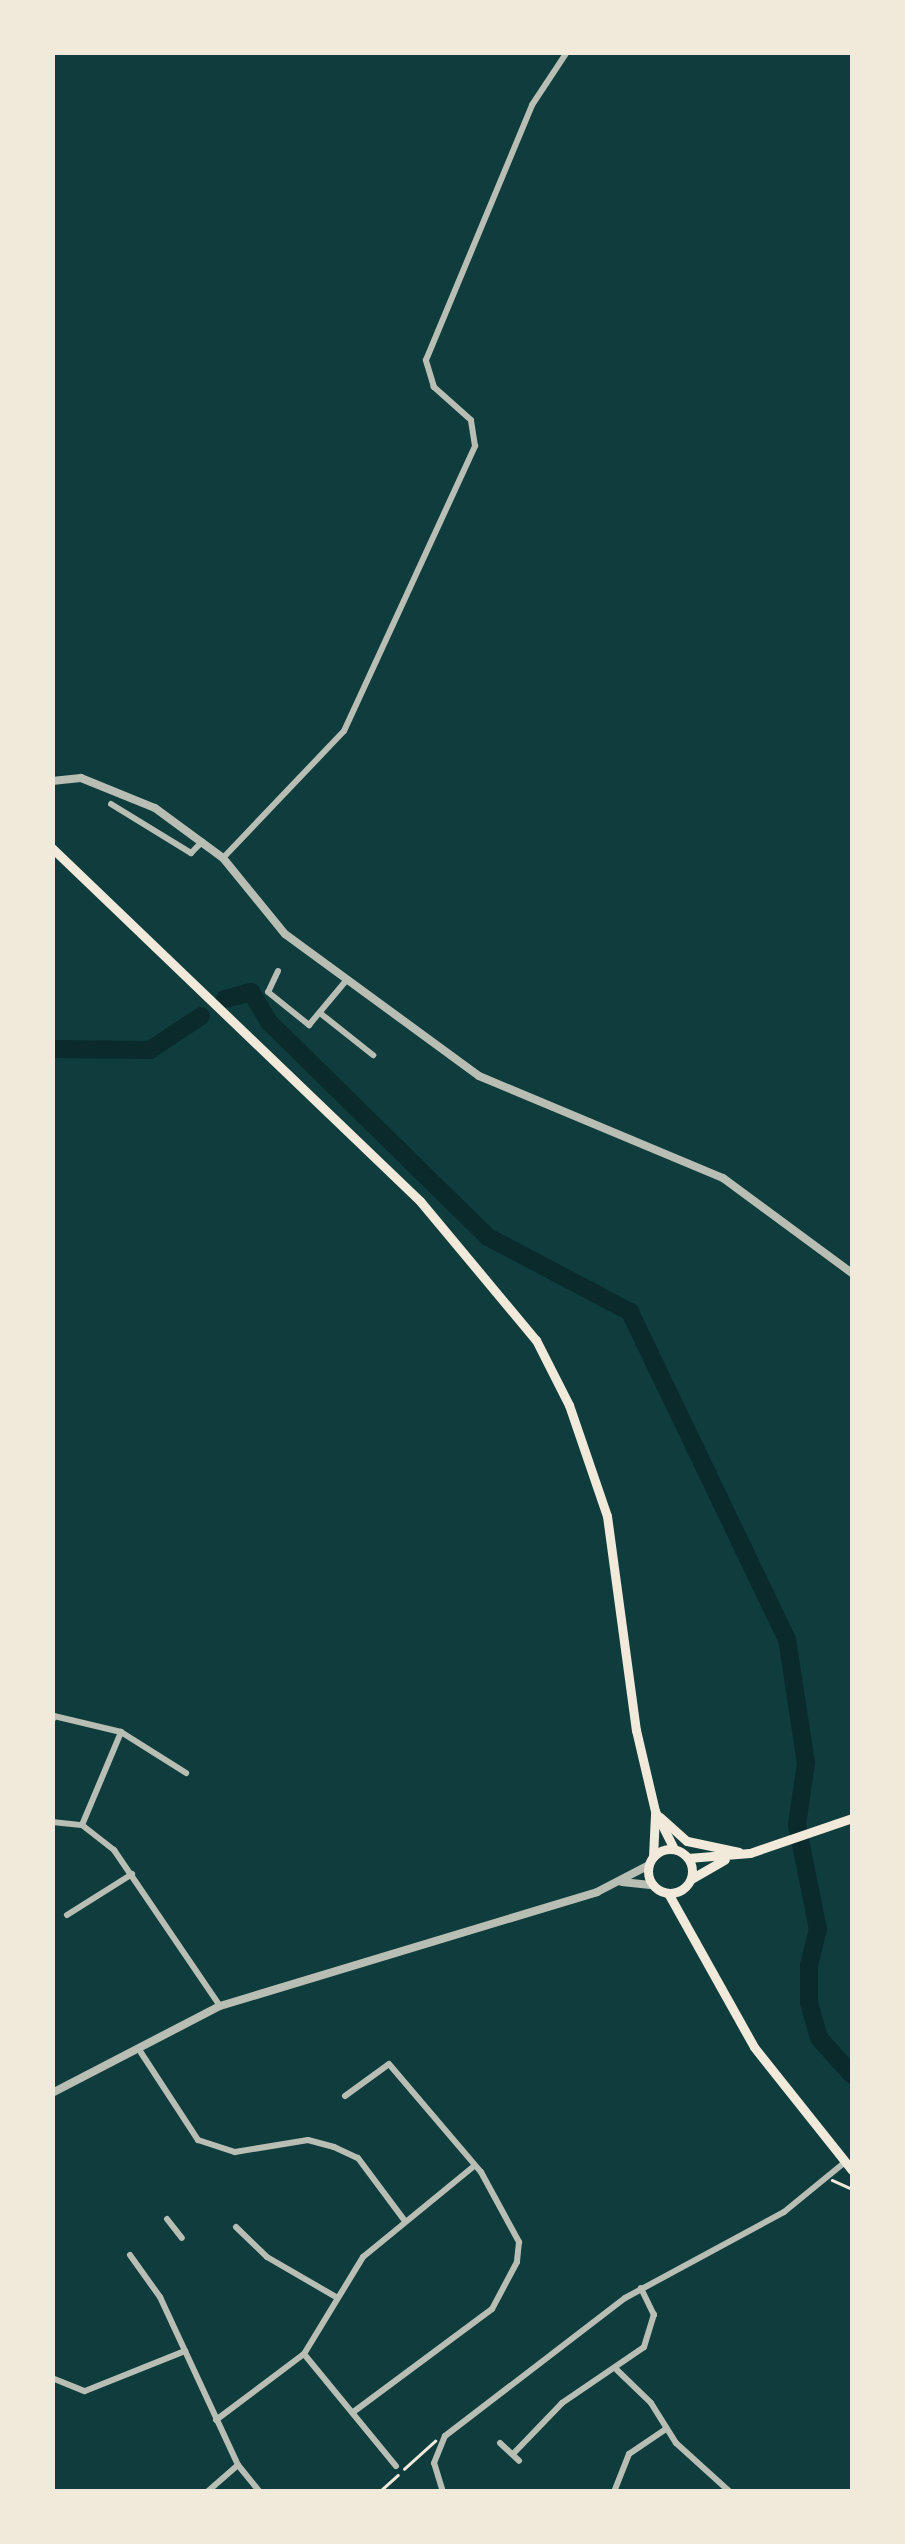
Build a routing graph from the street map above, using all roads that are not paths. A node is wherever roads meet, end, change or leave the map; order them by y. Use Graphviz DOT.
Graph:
graph roads {
  1 [pos="568,52"];
  2 [pos="52,782"];
  3 [pos="112,804"];
  4 [pos="203,841"];
  5 [pos="52,848"];
  6 [pos="223,858"];
  7 [pos="278,971"];
  8 [pos="346,982"];
  9 [pos="320,1013"];
  10 [pos="374,1056"];
  11 [pos="852,1273"];
  12 [pos="52,1721"];
  13 [pos="121,1732"];
  14 [pos="186,1773"];
  15 [pos="655,1812"];
  16 [pos="852,1818"];
  17 [pos="52,1822"];
  18 [pos="82,1825"];
  19 [pos="674,1849"];
  20 [pos="750,1853"];
  21 [pos="688,1858"];
  22 [pos="727,1858"];
  23 [pos="651,1861"];
  24 [pos="132,1874"];
  25 [pos="622,1882"];
  26 [pos="689,1883"];
  27 [pos="653,1885"];
  28 [pos="668,1893"];
  29 [pos="67,1915"];
  30 [pos="688,1919"];
  31 [pos="220,2006"];
  32 [pos="137,2047"];
  33 [pos="52,2094"];
  34 [pos="345,2096"];
  35 [pos="474,2166"];
  36 [pos="849,2166"];
  37 [pos="168,2219"];
  38 [pos="406,2221"];
  39 [pos="236,2227"];
  40 [pos="182,2238"];
  41 [pos="130,2256"];
  42 [pos="642,2288"];
  43 [pos="336,2296"];
  44 [pos="185,2351"];
  45 [pos="304,2354"];
  46 [pos="617,2370"];
  47 [pos="52,2378"];
  48 [pos="352,2413"];
  49 [pos="216,2420"];
  50 [pos="666,2429"];
  51 [pos="500,2443"];
  52 [pos="238,2465"];
  53 [pos="396,2466"];
  54 [pos="207,2492"];
  55 [pos="260,2492"];
  56 [pos="443,2492"];
  57 [pos="614,2492"];
  58 [pos="730,2492"];
  1 -- 6 [label="street"];
  2 -- 4 [label="street"];
  3 -- 4 [label="street"];
  4 -- 6 [label="street"];
  5 -- 15 [label="main road"];
  6 -- 8 [label="street"];
  7 -- 9 [label="street"];
  8 -- 9 [label="street"];
  8 -- 11 [label="street"];
  9 -- 10 [label="street"];
  12 -- 13 [label="street"];
  13 -- 14 [label="street"];
  13 -- 18 [label="street"];
  15 -- 19 [label="main road"];
  15 -- 20 [label="main road"];
  15 -- 23 [label="main road"];
  16 -- 20 [label="main road"];
  17 -- 18 [label="street"];
  18 -- 24 [label="street"];
  19 -- 21 [label="main road"];
  19 -- 23 [label="main road"];
  20 -- 22 [label="main road"];
  21 -- 22 [label="main road"];
  21 -- 26 [label="main road"];
  22 -- 26 [label="main road"];
  23 -- 25 [label="street"];
  23 -- 27 [label="main road"];
  24 -- 29 [label="street"];
  24 -- 31 [label="street"];
  25 -- 27 [label="street"];
  25 -- 31 [label="street"];
  26 -- 28 [label="main road"];
  26 -- 30 [label="main road"];
  27 -- 28 [label="main road"];
  28 -- 30 [label="main road"];
  30 -- 36 [label="main road"];
  31 -- 32 [label="street"];
  32 -- 33 [label="street"];
  32 -- 38 [label="street"];
  34 -- 35 [label="street"];
  35 -- 38 [label="street"];
  35 -- 48 [label="street"];
  36 -- 42 [label="street"];
  37 -- 40 [label="street"];
  38 -- 43 [label="street"];
  39 -- 43 [label="street"];
  41 -- 44 [label="street"];
  42 -- 46 [label="street"];
  42 -- 56 [label="street"];
  43 -- 45 [label="street"];
  44 -- 47 [label="street"];
  44 -- 49 [label="street"];
  45 -- 48 [label="street"];
  45 -- 49 [label="street"];
  46 -- 50 [label="street"];
  46 -- 51 [label="street"];
  48 -- 53 [label="street"];
  49 -- 52 [label="street"];
  50 -- 57 [label="street"];
  50 -- 58 [label="street"];
  52 -- 54 [label="street"];
  52 -- 55 [label="street"];
}
